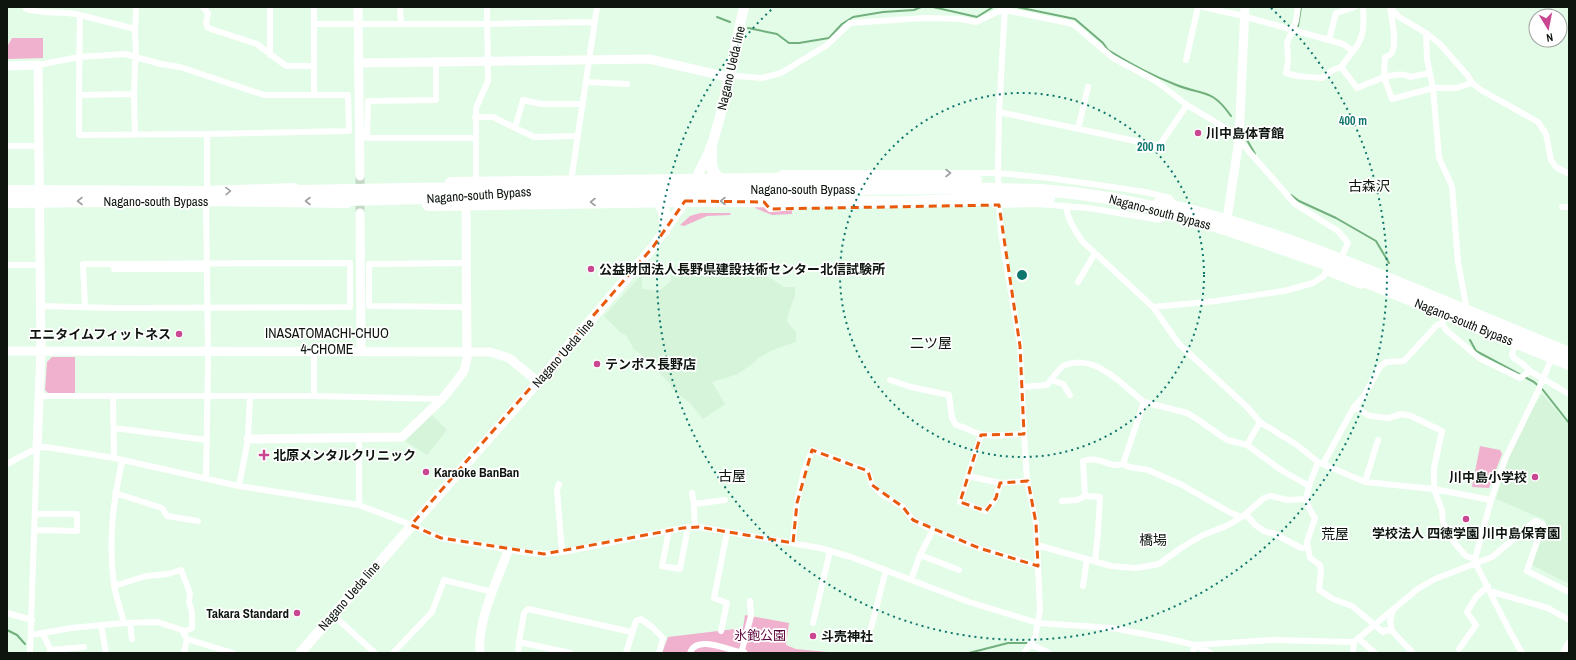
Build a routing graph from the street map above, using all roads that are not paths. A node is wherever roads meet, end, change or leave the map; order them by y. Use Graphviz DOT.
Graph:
graph roads {
  1 [pos="136,7"];
  2 [pos="203,7"];
  3 [pos="270,7"];
  4 [pos="314,7"];
  5 [pos="358,7"];
  6 [pos="400,7"];
  7 [pos="487,7"];
  8 [pos="597,7"];
  9 [pos="744,7"];
  10 [pos="1198,7"];
  11 [pos="1203,7"];
  12 [pos="1298,7"];
  13 [pos="1355,7"];
  14 [pos="1363,7"];
  15 [pos="1005,8"];
  16 [pos="1390,8"];
  17 [pos="26,9"];
  18 [pos="1245,12"];
  19 [pos="80,15"];
  20 [pos="594,22"];
  21 [pos="314,24"];
  22 [pos="357,24"];
  23 [pos="401,24"];
  24 [pos="487,24"];
  25 [pos="135,29"];
  26 [pos="1293,30"];
  27 [pos="1426,33"];
  28 [pos="1329,40"];
  29 [pos="1353,51"];
  30 [pos="270,55"];
  31 [pos="79,57"];
  32 [pos="136,57"];
  33 [pos="1186,60"];
  34 [pos="436,61"];
  35 [pos="487,61"];
  36 [pos="589,61"];
  37 [pos="358,62"];
  38 [pos="7,66"];
  39 [pos="38,66"];
  40 [pos="314,66"];
  41 [pos="1341,67"];
  42 [pos="1430,73"];
  43 [pos="728,77"];
  44 [pos="1384,77"];
  45 [pos="586,82"];
  46 [pos="1472,83"];
  47 [pos="627,84"];
  48 [pos="1088,87"];
  49 [pos="1433,88"];
  50 [pos="134,94"];
  51 [pos="78,95"];
  52 [pos="314,95"];
  53 [pos="583,104"];
  54 [pos="1187,105"];
  55 [pos="999,112"];
  56 [pos="475,117"];
  57 [pos="514,128"];
  58 [pos="1078,129"];
  59 [pos="206,134"];
  60 [pos="135,135"];
  61 [pos="578,136"];
  62 [pos="476,138"];
  63 [pos="1239,140"];
  64 [pos="7,146"];
  65 [pos="34,146"];
  66 [pos="711,148"];
  67 [pos="998,173"];
  68 [pos="1569,174"];
  69 [pos="360,176"];
  70 [pos="757,179"];
  71 [pos="770,179"];
  72 [pos="696,180"];
  73 [pos="721,180"];
  74 [pos="571,181"];
  75 [pos="476,183"];
  76 [pos="1040,187"];
  77 [pos="294,189"];
  78 [pos="7,191"];
  79 [pos="426,193"];
  80 [pos="39,196"];
  81 [pos="207,196"];
  82 [pos="1071,197"];
  83 [pos="685,201"];
  84 [pos="7,202"];
  85 [pos="347,202"];
  86 [pos="656,202"];
  87 [pos="752,202"];
  88 [pos="764,202"];
  89 [pos="466,205"];
  90 [pos="999,205"];
  91 [pos="1170,211"];
  92 [pos="360,213"];
  93 [pos="1226,225"];
  94 [pos="665,230"];
  95 [pos="1095,253"];
  96 [pos="1342,257"];
  97 [pos="466,263"];
  98 [pos="7,265"];
  99 [pos="41,265"];
  100 [pos="207,266"];
  101 [pos="1327,268"];
  102 [pos="114,269"];
  103 [pos="1078,282"];
  104 [pos="1466,305"];
  105 [pos="41,306"];
  106 [pos="467,306"];
  107 [pos="85,307"];
  108 [pos="208,307"];
  109 [pos="1153,307"];
  110 [pos="1443,321"];
  111 [pos="1558,344"];
  112 [pos="1569,347"];
  113 [pos="1514,348"];
  114 [pos="7,351"];
  115 [pos="41,351"];
  116 [pos="361,351"];
  117 [pos="208,352"];
  118 [pos="314,352"];
  119 [pos="468,353"];
  120 [pos="1569,353"];
  121 [pos="1550,361"];
  122 [pos="1569,364"];
  123 [pos="1569,370"];
  124 [pos="1527,374"];
  125 [pos="890,380"];
  126 [pos="1051,380"];
  127 [pos="1542,381"];
  128 [pos="538,382"];
  129 [pos="1023,387"];
  130 [pos="1070,394"];
  131 [pos="1569,394"];
  132 [pos="40,396"];
  133 [pos="113,396"];
  134 [pos="208,396"];
  135 [pos="250,396"];
  136 [pos="314,396"];
  137 [pos="442,399"];
  138 [pos="1144,402"];
  139 [pos="1354,407"];
  140 [pos="1260,422"];
  141 [pos="114,428"];
  142 [pos="981,434"];
  143 [pos="1024,434"];
  144 [pos="360,438"];
  145 [pos="248,439"];
  146 [pos="207,440"];
  147 [pos="1378,440"];
  148 [pos="1247,446"];
  149 [pos="37,448"];
  150 [pos="114,458"];
  151 [pos="122,461"];
  152 [pos="1321,463"];
  153 [pos="7,464"];
  154 [pos="1123,464"];
  155 [pos="968,476"];
  156 [pos="206,479"];
  157 [pos="1028,481"];
  158 [pos="1365,482"];
  159 [pos="1000,483"];
  160 [pos="559,484"];
  161 [pos="239,486"];
  162 [pos="1309,486"];
  163 [pos="1434,489"];
  164 [pos="115,493"];
  165 [pos="692,493"];
  166 [pos="1085,496"];
  167 [pos="1306,499"];
  168 [pos="725,500"];
  169 [pos="1491,500"];
  170 [pos="1062,501"];
  171 [pos="694,504"];
  172 [pos="359,505"];
  173 [pos="35,514"];
  174 [pos="1244,516"];
  175 [pos="198,521"];
  176 [pos="411,525"];
  177 [pos="688,527"];
  178 [pos="695,527"];
  179 [pos="35,530"];
  180 [pos="669,530"];
  181 [pos="933,530"];
  182 [pos="727,532"];
  183 [pos="793,543"];
  184 [pos="1037,545"];
  185 [pos="1308,548"];
  186 [pos="508,550"];
  187 [pos="830,551"];
  188 [pos="562,552"];
  189 [pos="920,555"];
  190 [pos="1087,559"];
  191 [pos="1095,561"];
  192 [pos="1476,562"];
  193 [pos="1038,566"];
  194 [pos="886,570"];
  195 [pos="959,570"];
  196 [pos="911,580"];
  197 [pos="114,586"];
  198 [pos="1083,586"];
  199 [pos="1488,588"];
  200 [pos="493,592"];
  201 [pos="1569,592"];
  202 [pos="750,601"];
  203 [pos="1392,609"];
  204 [pos="7,613"];
  205 [pos="333,615"];
  206 [pos="32,620"];
  207 [pos="1569,620"];
  208 [pos="127,623"];
  209 [pos="813,623"];
  210 [pos="1038,623"];
  211 [pos="101,625"];
  212 [pos="1374,625"];
  213 [pos="871,628"];
  214 [pos="721,631"];
  215 [pos="1392,631"];
  216 [pos="183,632"];
  217 [pos="632,632"];
  218 [pos="43,634"];
  219 [pos="31,635"];
  220 [pos="132,639"];
  221 [pos="187,639"];
  222 [pos="1356,640"];
  223 [pos="519,642"];
  224 [pos="1569,642"];
  225 [pos="1030,644"];
  226 [pos="1195,646"];
  227 [pos="84,647"];
  228 [pos="1459,649"];
  229 [pos="1036,650"];
  230 [pos="51,651"];
  231 [pos="741,652"];
  232 [pos="30,653"];
  233 [pos="106,653"];
  234 [pos="184,653"];
  235 [pos="233,653"];
  236 [pos="300,653"];
  237 [pos="375,653"];
  238 [pos="393,653"];
  239 [pos="480,653"];
  240 [pos="518,653"];
  241 [pos="570,653"];
  242 [pos="626,653"];
  243 [pos="659,653"];
  244 [pos="690,653"];
  245 [pos="1024,653"];
  246 [pos="1049,653"];
  247 [pos="1193,653"];
  248 [pos="1210,653"];
  249 [pos="1353,653"];
  250 [pos="1375,653"];
  251 [pos="1413,653"];
  252 [pos="1522,653"];
  253 [pos="1563,653"];
  1 -- 25 [label="street"];
  2 -- 30 [label="street"];
  3 -- 30 [label="street"];
  4 -- 21 [label="street"];
  5 -- 22 [label="street"];
  6 -- 23 [label="street"];
  7 -- 24 [label="street"];
  8 -- 20 [label="street"];
  9 -- 43 [label="main road, Nagano Ueda line"];
  10 -- 33 [label="street"];
  11 -- 18 [label="street"];
  12 -- 26 [label="street"];
  13 -- 28 [label="street"];
  14 -- 29 [label="street"];
  15 -- 43 [label="street"];
  15 -- 54 [label="street"];
  15 -- 55 [label="street"];
  16 -- 27 [label="street"];
  16 -- 44 [label="street"];
  17 -- 19 [label="street"];
  18 -- 26 [label="street"];
  18 -- 63 [label="street"];
  19 -- 25 [label="street"];
  19 -- 31 [label="street"];
  20 -- 24 [label="street"];
  20 -- 36 [label="street"];
  21 -- 22 [label="street"];
  21 -- 40 [label="street"];
  22 -- 23 [label="street"];
  22 -- 37 [label="street"];
  23 -- 24 [label="street"];
  24 -- 35 [label="street"];
  25 -- 32 [label="street"];
  26 -- 28 [label="street"];
  26 -- 41 [label="street"];
  27 -- 42 [label="street"];
  27 -- 46 [label="street"];
  28 -- 29 [label="street"];
  29 -- 41 [label="street"];
  30 -- 40 [label="street"];
  31 -- 32 [label="street"];
  31 -- 39 [label="street"];
  31 -- 51 [label="street"];
  32 -- 50 [label="street"];
  32 -- 52 [label="street"];
  34 -- 35 [label="street"];
  34 -- 37 [label="street"];
  34 -- 62 [label="street"];
  35 -- 36 [label="street"];
  35 -- 56 [label="street"];
  36 -- 43 [label="street"];
  36 -- 45 [label="street"];
  37 -- 69 [label="street"];
  38 -- 39 [label="street"];
  39 -- 80 [label="street"];
  40 -- 52 [label="street"];
  41 -- 44 [label="street"];
  42 -- 44 [label="street"];
  42 -- 49 [label="street"];
  43 -- 66 [label="main road, Nagano Ueda line"];
  44 -- 49 [label="street"];
  45 -- 47 [label="street"];
  45 -- 53 [label="street"];
  46 -- 49 [label="street"];
  46 -- 68 [label="street"];
  48 -- 58 [label="street"];
  49 -- 104 [label="street"];
  50 -- 51 [label="street"];
  50 -- 60 [label="street"];
  51 -- 60 [label="street"];
  52 -- 59 [label="street"];
  53 -- 57 [label="street"];
  53 -- 61 [label="street"];
  54 -- 58 [label="street"];
  54 -- 63 [label="street"];
  55 -- 58 [label="street"];
  55 -- 67 [label="street"];
  56 -- 57 [label="street"];
  56 -- 62 [label="street"];
  57 -- 61 [label="street"];
  59 -- 60 [label="street"];
  59 -- 81 [label="street"];
  61 -- 74 [label="street"];
  62 -- 75 [label="street"];
  63 -- 93 [label="street"];
  63 -- 96 [label="street"];
  64 -- 65 [label="street"];
  66 -- 72 [label="main road, Nagano Ueda line"];
  66 -- 73 [label="highway"];
  71 -- 67 [label="street, one-way"];
  67 -- 90 [label="street"];
  67 -- 91 [label="street"];
  70 -- 71 [label="highway"];
  70 -- 73 [label="highway"];
  70 -- 87 [label="highway"];
  71 -- 76 [label="highway"];
  72 -- 73 [label="highway"];
  72 -- 74 [label="highway"];
  72 -- 83 [label="main road, Nagano Ueda line"];
  74 -- 75 [label="highway"];
  75 -- 77 [label="highway"];
  76 -- 79 [label="highway, Nagano-south Bypass"];
  76 -- 82 [label="highway, Nagano-south Bypass"];
  77 -- 79 [label="highway, Nagano-south Bypass"];
  81 -- 77 [label="highway, Nagano-south Bypass, one-way"];
  78 -- 80 [label="highway, Nagano-south Bypass"];
  79 -- 82 [label="highway, Nagano-south Bypass"];
  79 -- 85 [label="highway, Nagano-south Bypass"];
  80 -- 81 [label="highway, Nagano-south Bypass"];
  80 -- 84 [label="highway, Nagano-south Bypass"];
  80 -- 99 [label="street"];
  85 -- 81 [label="highway, Nagano-south Bypass, one-way"];
  81 -- 100 [label="street"];
  82 -- 88 [label="highway"];
  82 -- 90 [label="street"];
  82 -- 91 [label="highway, Nagano-south Bypass"];
  82 -- 95 [label="street"];
  83 -- 86 [label="highway"];
  87 -- 83 [label="highway, one-way"];
  83 -- 94 [label="main road, Nagano Ueda line"];
  85 -- 89 [label="highway"];
  86 -- 89 [label="highway, one-way"];
  86 -- 94 [label="highway"];
  87 -- 88 [label="highway"];
  88 -- 90 [label="street"];
  89 -- 97 [label="street"];
  90 -- 129 [label="street"];
  91 -- 93 [label="highway, Nagano-south Bypass"];
  92 -- 116 [label="street"];
  93 -- 96 [label="highway, Nagano-south Bypass"];
  93 -- 101 [label="highway, Nagano-south Bypass"];
  94 -- 128 [label="main road, Nagano Ueda line"];
  95 -- 103 [label="street"];
  95 -- 109 [label="street"];
  96 -- 104 [label="street"];
  96 -- 120 [label="highway, Nagano-south Bypass"];
  97 -- 106 [label="street"];
  97 -- 106 [label="street"];
  98 -- 99 [label="street"];
  99 -- 105 [label="street"];
  100 -- 102 [label="street"];
  100 -- 107 [label="street"];
  100 -- 108 [label="street"];
  100 -- 108 [label="street"];
  101 -- 109 [label="street"];
  101 -- 110 [label="street"];
  101 -- 122 [label="highway, Nagano-south Bypass"];
  104 -- 111 [label="street"];
  105 -- 107 [label="street"];
  105 -- 115 [label="street"];
  106 -- 119 [label="street"];
  107 -- 108 [label="street"];
  108 -- 117 [label="street"];
  109 -- 140 [label="street"];
  110 -- 113 [label="street"];
  110 -- 124 [label="street"];
  110 -- 139 [label="street"];
  111 -- 112 [label="street"];
  111 -- 121 [label="street"];
  113 -- 121 [label="street"];
  113 -- 124 [label="street"];
  114 -- 115 [label="street"];
  115 -- 117 [label="street"];
  115 -- 132 [label="street"];
  116 -- 118 [label="street"];
  116 -- 119 [label="street"];
  117 -- 118 [label="street"];
  117 -- 134 [label="street"];
  118 -- 136 [label="street"];
  119 -- 128 [label="street"];
  119 -- 137 [label="street"];
  121 -- 123 [label="street"];
  121 -- 127 [label="street"];
  124 -- 127 [label="street"];
  125 -- 142 [label="street"];
  126 -- 129 [label="street"];
  126 -- 130 [label="street"];
  126 -- 138 [label="street"];
  127 -- 131 [label="street"];
  127 -- 169 [label="street"];
  128 -- 176 [label="main road, Nagano Ueda line"];
  129 -- 143 [label="street"];
  132 -- 133 [label="street"];
  132 -- 149 [label="street"];
  133 -- 134 [label="street"];
  133 -- 141 [label="street"];
  134 -- 135 [label="street"];
  134 -- 146 [label="street"];
  135 -- 136 [label="street"];
  135 -- 145 [label="street"];
  136 -- 137 [label="street"];
  137 -- 144 [label="street"];
  138 -- 148 [label="street"];
  138 -- 154 [label="street"];
  139 -- 152 [label="street"];
  139 -- 163 [label="street"];
  140 -- 148 [label="street"];
  140 -- 152 [label="street"];
  141 -- 146 [label="street"];
  141 -- 150 [label="street"];
  142 -- 143 [label="street"];
  142 -- 155 [label="street"];
  143 -- 157 [label="street"];
  144 -- 145 [label="street"];
  144 -- 172 [label="street"];
  145 -- 161 [label="street"];
  146 -- 156 [label="street"];
  147 -- 158 [label="street"];
  148 -- 162 [label="street"];
  149 -- 150 [label="street"];
  149 -- 153 [label="street"];
  149 -- 173 [label="street"];
  150 -- 151 [label="street"];
  151 -- 156 [label="street"];
  151 -- 164 [label="street"];
  152 -- 158 [label="street"];
  152 -- 162 [label="street"];
  154 -- 166 [label="street"];
  154 -- 174 [label="street"];
  155 -- 159 [label="street"];
  155 -- 159 [label="street"];
  156 -- 161 [label="street"];
  157 -- 159 [label="street"];
  157 -- 184 [label="street"];
  158 -- 163 [label="street"];
  160 -- 188 [label="street"];
  161 -- 172 [label="street"];
  162 -- 167 [label="street"];
  163 -- 169 [label="street"];
  163 -- 192 [label="street"];
  164 -- 175 [label="street"];
  164 -- 197 [label="street"];
  165 -- 171 [label="street"];
  166 -- 170 [label="street"];
  166 -- 191 [label="street"];
  167 -- 174 [label="street"];
  167 -- 185 [label="street"];
  168 -- 171 [label="street"];
  169 -- 192 [label="street"];
  171 -- 178 [label="street"];
  172 -- 176 [label="street"];
  173 -- 179 [label="street"];
  173 -- 179 [label="street"];
  174 -- 185 [label="street"];
  174 -- 191 [label="street"];
  176 -- 186 [label="street"];
  176 -- 205 [label="main road, Nagano Ueda line"];
  177 -- 178 [label="street"];
  177 -- 180 [label="street"];
  177 -- 180 [label="street"];
  178 -- 182 [label="street"];
  179 -- 206 [label="street"];
  180 -- 188 [label="street"];
  181 -- 183 [label="street"];
  181 -- 189 [label="street"];
  181 -- 193 [label="street"];
  182 -- 183 [label="street"];
  182 -- 214 [label="street"];
  183 -- 187 [label="street"];
  184 -- 190 [label="street"];
  184 -- 193 [label="street"];
  185 -- 212 [label="street"];
  186 -- 188 [label="street"];
  186 -- 200 [label="street"];
  187 -- 194 [label="street"];
  187 -- 209 [label="street"];
  189 -- 195 [label="street"];
  189 -- 196 [label="street"];
  190 -- 191 [label="street"];
  190 -- 198 [label="street"];
  192 -- 199 [label="street"];
  192 -- 201 [label="street"];
  192 -- 203 [label="street"];
  193 -- 210 [label="street"];
  194 -- 196 [label="street"];
  194 -- 213 [label="street"];
  196 -- 210 [label="street"];
  197 -- 208 [label="street"];
  197 -- 216 [label="street"];
  199 -- 207 [label="street"];
  199 -- 228 [label="street"];
  199 -- 252 [label="street"];
  200 -- 238 [label="street"];
  200 -- 239 [label="street"];
  202 -- 231 [label="street"];
  203 -- 212 [label="street"];
  203 -- 215 [label="street"];
  204 -- 206 [label="street"];
  205 -- 236 [label="main road, Nagano Ueda line"];
  205 -- 237 [label="street"];
  206 -- 219 [label="street"];
  208 -- 211 [label="street"];
  208 -- 216 [label="street"];
  208 -- 220 [label="street"];
  210 -- 225 [label="street"];
  210 -- 226 [label="street"];
  211 -- 218 [label="street"];
  211 -- 233 [label="street"];
  212 -- 215 [label="street"];
  212 -- 222 [label="street"];
  215 -- 251 [label="street"];
  216 -- 221 [label="street"];
  217 -- 223 [label="street"];
  217 -- 242 [label="street"];
  217 -- 243 [label="street"];
  218 -- 219 [label="street"];
  218 -- 230 [label="street"];
  219 -- 232 [label="street"];
  221 -- 234 [label="street"];
  221 -- 235 [label="street"];
  222 -- 226 [label="street"];
  222 -- 249 [label="street"];
  222 -- 250 [label="street"];
  223 -- 240 [label="street"];
  223 -- 241 [label="street"];
  224 -- 253 [label="street"];
  225 -- 229 [label="street"];
  225 -- 245 [label="street"];
  226 -- 247 [label="street"];
  226 -- 248 [label="street"];
  227 -- 230 [label="street"];
  229 -- 246 [label="street"];
  231 -- 244 [label="street"];
}
